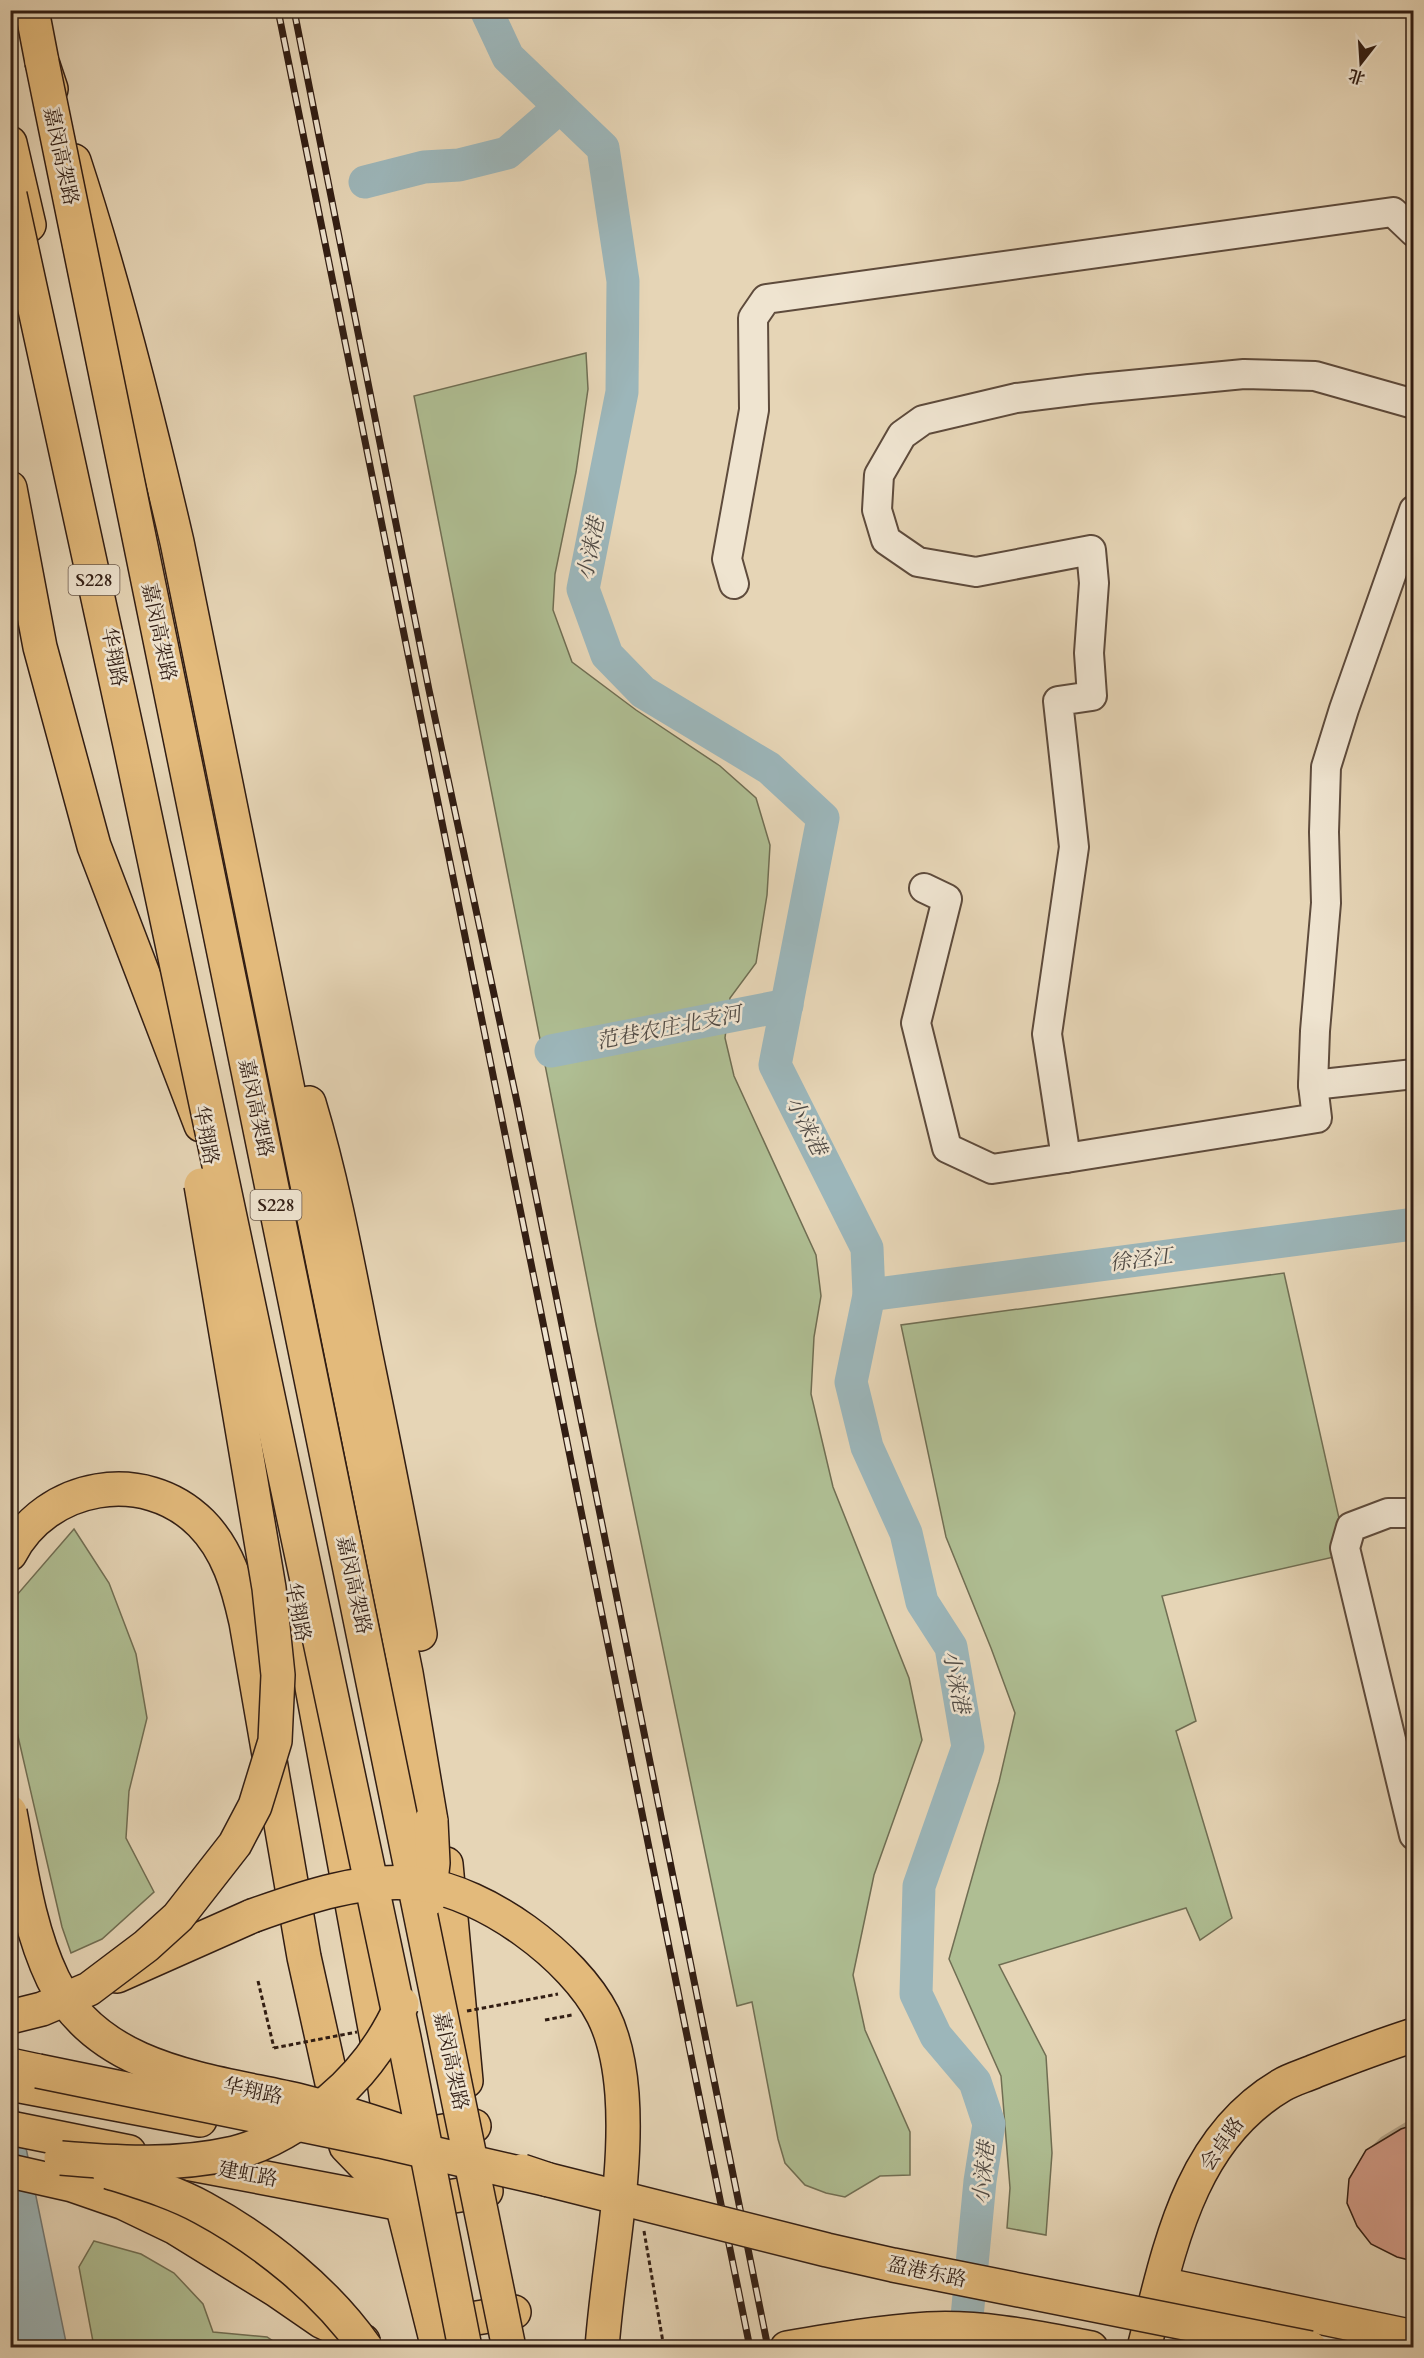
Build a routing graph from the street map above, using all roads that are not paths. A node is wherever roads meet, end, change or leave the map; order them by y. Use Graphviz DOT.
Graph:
graph roads {
  1 [pos="25,10"];
  2 [pos="32,10"];
  3 [pos="42,62"];
  4 [pos="10,143"];
  5 [pos="10,195"];
  6 [pos="1413,232"];
  7 [pos="1413,404"];
  8 [pos="10,488"];
  9 [pos="1413,510"];
  10 [pos="734,584"];
  11 [pos="924,888"];
  12 [pos="255,932"];
  13 [pos="176,965"];
  14 [pos="1413,1074"];
  15 [pos="1313,1085"];
  16 [pos="208,1143"];
  17 [pos="1066,1158"];
  18 [pos="1413,1513"];
  19 [pos="10,1554"];
  20 [pos="10,1812"];
  21 [pos="1413,1835"];
  22 [pos="89,1989"];
  23 [pos="10,2017"];
  24 [pos="1413,2035"];
  25 [pos="10,2065"];
  26 [pos="467,2086"];
  27 [pos="23,2087"];
  28 [pos="474,2126"];
  29 [pos="10,2128"];
  30 [pos="393,2139"];
  31 [pos="346,2146"];
  32 [pos="56,2147"];
  33 [pos="10,2148"];
  34 [pos="10,2171"];
  35 [pos="549,2180"];
  36 [pos="486,2191"];
  37 [pos="402,2204"];
  38 [pos="1161,2284"];
  39 [pos="514,2312"];
  40 [pos="929,2329"];
  41 [pos="435,2336"];
  42 [pos="1413,2337"];
  43 [pos="366,2348"];
  44 [pos="376,2348"];
  45 [pos="465,2348"];
  46 [pos="509,2348"];
  47 [pos="521,2348"];
  48 [pos="602,2348"];
  49 [pos="787,2348"];
  50 [pos="989,2348"];
  51 [pos="1091,2348"];
  52 [pos="1144,2348"];
  53 [pos="1310,2348"];
  1 -- 26 [label="main road"];
  2 -- 3 [label="main road, 嘉闵高架路 / S228"];
  3 -- 12 [label="main road, bridge"];
  3 -- 46 [label="main road, 嘉闵高架路 / S228, bridge"];
  4 -- 16 [label="main road, 华翔路"];
  5 -- 13 [label="main road, 嘉闵高架路 / S228, bridge"];
  6 -- 10 [label="street"];
  7 -- 17 [label="street"];
  8 -- 16 [label="main road"];
  9 -- 15 [label="street"];
  11 -- 17 [label="street"];
  12 -- 26 [label="main road"];
  12 -- 32 [label="main road, bridge"];
  13 -- 22 [label="main road, bridge"];
  13 -- 45 [label="main road, 嘉闵高架路 / S228, bridge"];
  14 -- 15 [label="street"];
  15 -- 17 [label="street"];
  16 -- 30 [label="main road, 华翔路"];
  18 -- 21 [label="street"];
  19 -- 31 [label="main road"];
  20 -- 35 [label="main road, 华翔路, bridge"];
  22 -- 23 [label="main road, bridge"];
  22 -- 48 [label="main road, bridge"];
  24 -- 38 [label="main road, 会卓路"];
  25 -- 35 [label="main road, bridge"];
  26 -- 28 [label="main road"];
  27 -- 31 [label="main road"];
  28 -- 30 [label="main road"];
  28 -- 36 [label="main road"];
  29 -- 32 [label="main road, 建虹路"];
  30 -- 31 [label="main road"];
  30 -- 37 [label="main road, 华翔路"];
  31 -- 37 [label="main road, 华翔路"];
  32 -- 33 [label="main road"];
  32 -- 37 [label="main road, 建虹路"];
  32 -- 43 [label="main road, bridge"];
  34 -- 44 [label="main road, bridge"];
  35 -- 53 [label="main road, 盈港东路, bridge"];
  36 -- 37 [label="main road, 建虹路"];
  36 -- 39 [label="main road"];
  37 -- 41 [label="main road, 华翔路"];
  38 -- 42 [label="main road"];
  38 -- 52 [label="main road, 会卓路"];
  39 -- 41 [label="main road"];
  39 -- 47 [label="main road"];
  40 -- 49 [label="main road"];
  40 -- 50 [label="main road"];
  40 -- 51 [label="main road"];
}
